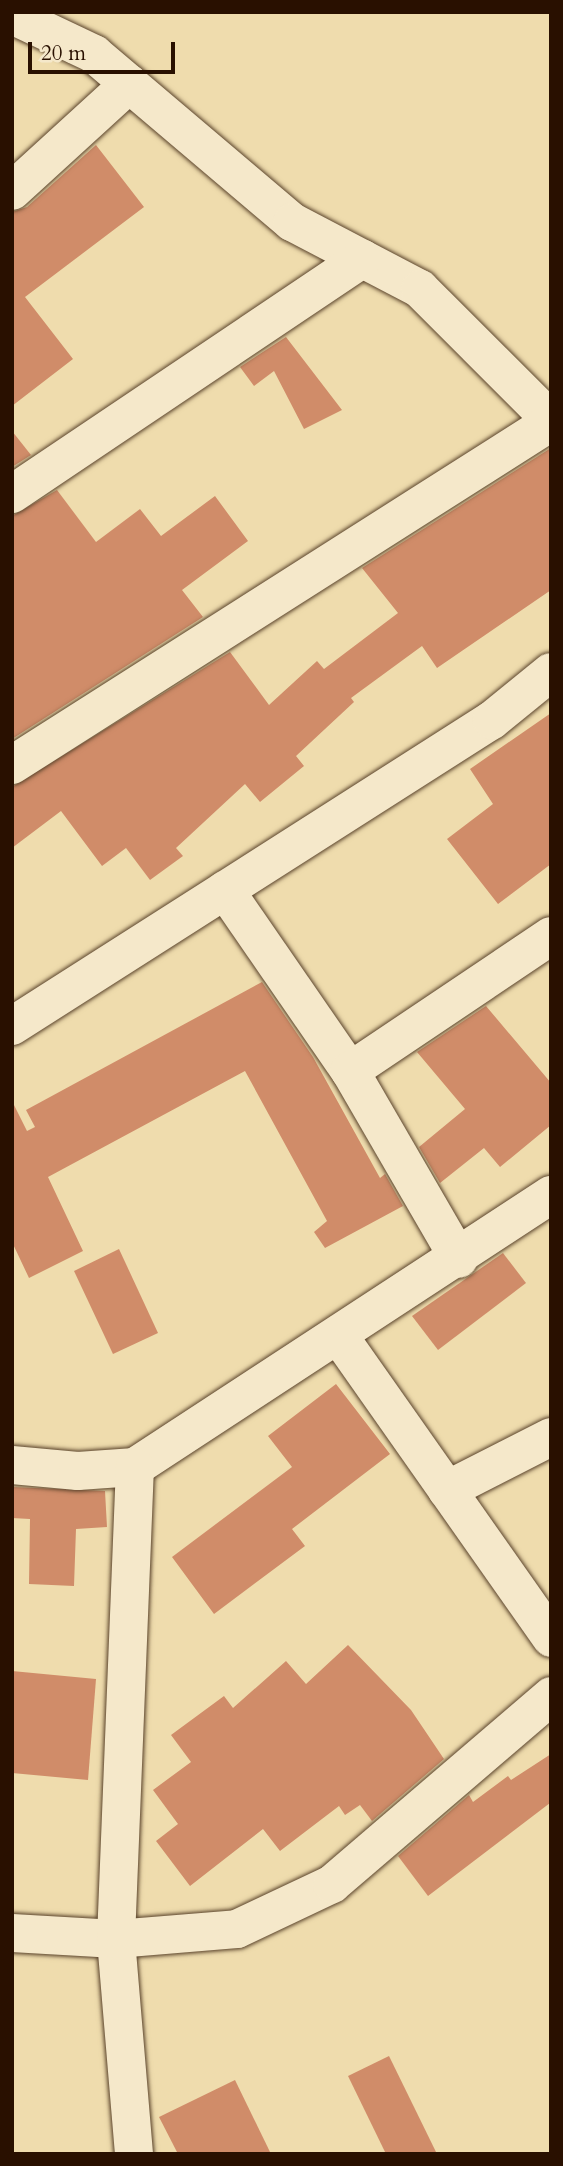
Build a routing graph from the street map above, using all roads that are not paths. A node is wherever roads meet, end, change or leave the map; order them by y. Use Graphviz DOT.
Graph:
graph roads {
  1 [pos="12,15"];
  2 [pos="129,83"];
  3 [pos="12,191"];
  4 [pos="362,259"];
  5 [pos="551,421"];
  6 [pos="12,494"];
  7 [pos="551,672"];
  8 [pos="12,765"];
  9 [pos="225,890"];
  10 [pos="551,936"];
  11 [pos="12,1026"];
  12 [pos="350,1071"];
  13 [pos="551,1195"];
  14 [pos="459,1259"];
  15 [pos="339,1336"];
  16 [pos="551,1437"];
  17 [pos="12,1465"];
  18 [pos="135,1467"];
  19 [pos="447,1490"];
  20 [pos="551,1638"];
  21 [pos="551,1696"];
  22 [pos="12,1933"];
  23 [pos="116,1939"];
  24 [pos="134,2154"];
  1 -- 2 [label="street"];
  2 -- 3 [label="street"];
  2 -- 4 [label="street"];
  4 -- 5 [label="street"];
  4 -- 6 [label="street"];
  5 -- 8 [label="street"];
  7 -- 9 [label="street"];
  9 -- 11 [label="street"];
  9 -- 12 [label="street"];
  10 -- 12 [label="street"];
  12 -- 14 [label="street"];
  13 -- 14 [label="street"];
  14 -- 15 [label="street"];
  15 -- 18 [label="street"];
  15 -- 19 [label="street"];
  16 -- 19 [label="street"];
  17 -- 18 [label="street"];
  18 -- 23 [label="street"];
  19 -- 20 [label="street"];
  21 -- 23 [label="street"];
  22 -- 23 [label="street"];
  23 -- 24 [label="street"];
}
